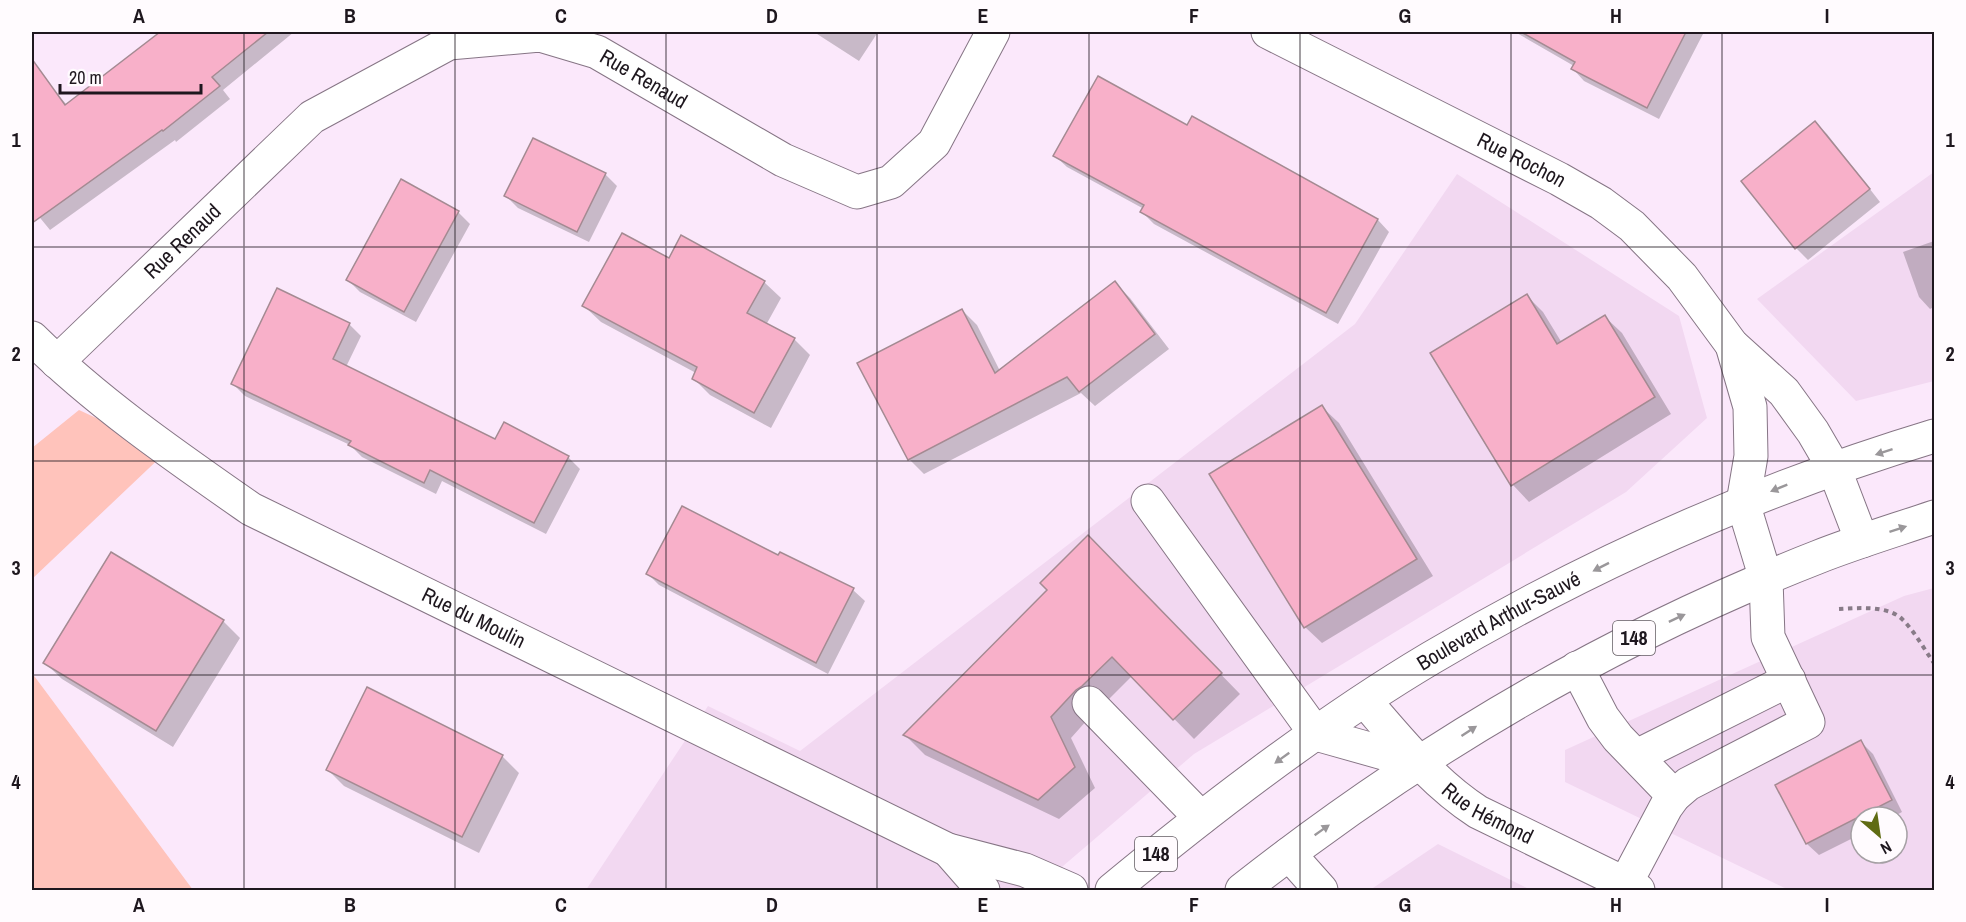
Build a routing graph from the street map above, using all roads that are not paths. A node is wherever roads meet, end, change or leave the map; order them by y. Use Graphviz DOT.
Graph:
graph roads {
  1 [pos="993,32"];
  2 [pos="1268,32"];
  3 [pos="32,338"];
  4 [pos="1732,345"];
  5 [pos="57,362"];
  6 [pos="1935,435"];
  7 [pos="1834,468"];
  8 [pos="1148,501"];
  9 [pos="1743,503"];
  10 [pos="1935,517"];
  11 [pos="1862,541"];
  12 [pos="1766,579"];
  13 [pos="1577,668"];
  14 [pos="1789,680"];
  15 [pos="1365,701"];
  16 [pos="1089,703"];
  17 [pos="1316,734"];
  18 [pos="1637,756"];
  19 [pos="1419,763"];
  20 [pos="1674,796"];
  21 [pos="1201,818"];
  22 [pos="948,850"];
  23 [pos="1289,854"];
  24 [pos="1629,888"];
  25 [pos="983,891"];
  26 [pos="1071,891"];
  27 [pos="1112,891"];
  28 [pos="1242,891"];
  29 [pos="1321,891"];
  1 -- 5 [label="street, Rue Renaud"];
  2 -- 4 [label="street, Rue Rochon"];
  3 -- 5 [label="street, Rue du Moulin"];
  4 -- 7 [label="street, Rue Rochon"];
  4 -- 9 [label="street, Rue Rochon"];
  5 -- 22 [label="street, Rue du Moulin"];
  6 -- 7 [label="street, Boulevard Arthur-Sauvé / 148, one-way"];
  7 -- 9 [label="street, Boulevard Arthur-Sauvé / 148, one-way"];
  7 -- 11 [label="street, Rue Rochon"];
  8 -- 17 [label="street"];
  9 -- 12 [label="street"];
  9 -- 15 [label="street, Boulevard Arthur-Sauvé / 148, one-way"];
  11 -- 10 [label="street, 148, one-way"];
  11 -- 12 [label="street, 148"];
  13 -- 12 [label="street, 148, one-way"];
  12 -- 14 [label="street"];
  13 -- 18 [label="street"];
  19 -- 13 [label="street, 148, one-way"];
  14 -- 18 [label="street"];
  14 -- 20 [label="street"];
  15 -- 17 [label="street, Boulevard Arthur-Sauvé / 148"];
  15 -- 19 [label="street, Rue Hémond"];
  16 -- 21 [label="street"];
  17 -- 19 [label="street"];
  17 -- 21 [label="street, Boulevard Arthur-Sauvé / 148, one-way"];
  18 -- 20 [label="street"];
  23 -- 19 [label="street, 148, one-way"];
  19 -- 24 [label="street, Rue Hémond"];
  20 -- 24 [label="street"];
  21 -- 27 [label="street, Boulevard Arthur-Sauvé / 148"];
  22 -- 25 [label="street, Rue du Moulin"];
  22 -- 26 [label="street, Rue du Moulin"];
  23 -- 28 [label="street, 148"];
  23 -- 29 [label="street"];
}
